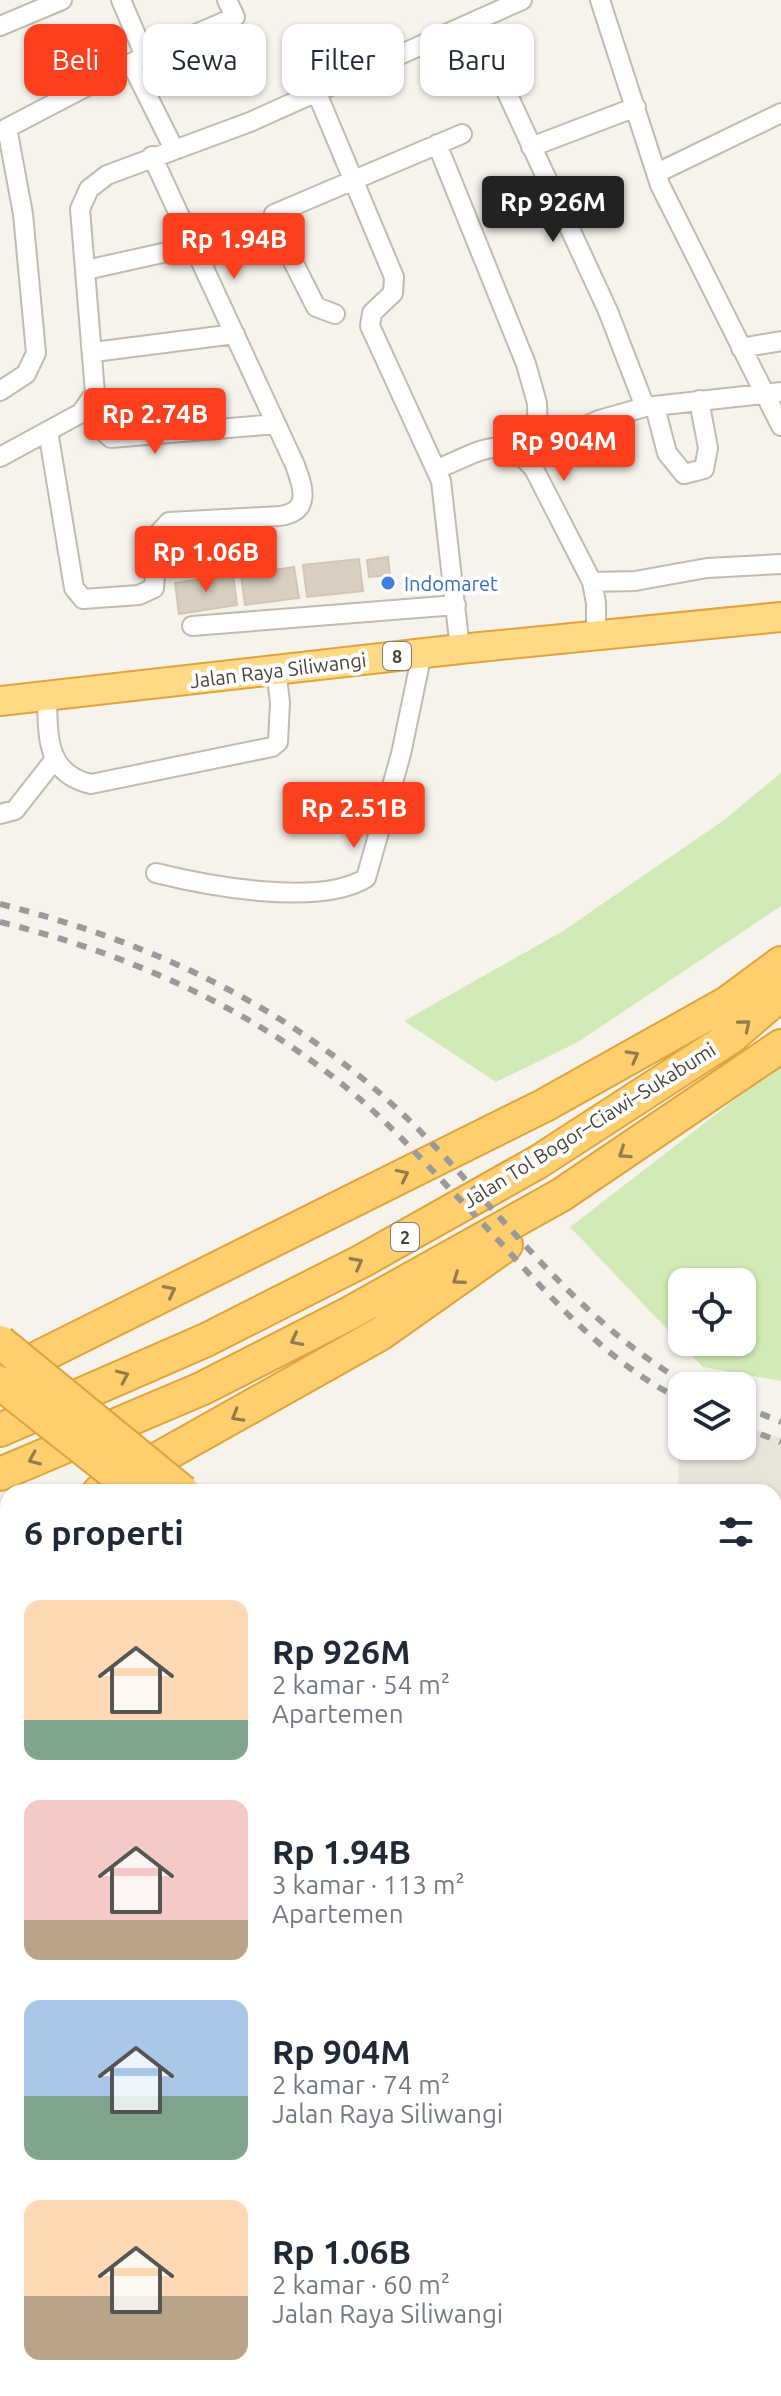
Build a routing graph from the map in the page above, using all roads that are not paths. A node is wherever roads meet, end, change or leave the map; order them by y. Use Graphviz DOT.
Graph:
graph roads {
  1 [pos="62,0"];
  2 [pos="121,0"];
  3 [pos="227,0"];
  4 [pos="522,0"];
  5 [pos="600,0"];
  6 [pos="0,26"];
  7 [pos="404,52"];
  8 [pos="138,60"];
  9 [pos="305,96"];
  10 [pos="318,96"];
  11 [pos="508,96"];
  12 [pos="636,107"];
  13 [pos="781,113"];
  14 [pos="4,126"];
  15 [pos="462,134"];
  16 [pos="437,144"];
  17 [pos="531,147"];
  18 [pos="174,149"];
  19 [pos="152,156"];
  20 [pos="8,172"];
  21 [pos="657,173"];
  22 [pos="353,181"];
  23 [pos="194,246"];
  24 [pos="86,270"];
  25 [pos="335,314"];
  26 [pos="235,334"];
  27 [pos="781,341"];
  28 [pos="741,348"];
  29 [pos="94,352"];
  30 [pos="0,391"];
  31 [pos="95,393"];
  32 [pos="773,393"];
  33 [pos="699,400"];
  34 [pos="650,407"];
  35 [pos="276,424"];
  36 [pos="781,426"];
  37 [pos="48,431"];
  38 [pos="531,452"];
  39 [pos="0,457"];
  40 [pos="437,469"];
  41 [pos="781,564"];
  42 [pos="592,582"];
  43 [pos="456,605"];
  44 [pos="781,617"];
  45 [pos="192,626"];
  46 [pos="596,636"];
  47 [pos="460,649"];
  48 [pos="422,653"];
  49 [pos="276,670"];
  50 [pos="47,698"];
  51 [pos="5,704"];
  52 [pos="55,759"];
  53 [pos="0,814"];
  54 [pos="156,873"];
  55 [pos="781,963"];
  56 [pos="781,994"];
  57 [pos="781,1046"];
  58 [pos="561,1195"];
  59 [pos="0,1342"];
  60 [pos="0,1376"];
  61 [pos="0,1383"];
  62 [pos="0,1430"];
  63 [pos="0,1474"];
  64 [pos="113,1484"];
  65 [pos="128,1484"];
  66 [pos="173,1484"];
  1 -- 6 [label="street"];
  2 -- 8 [label="street"];
  3 -- 8 [label="street"];
  4 -- 7 [label="street"];
  5 -- 12 [label="street"];
  8 -- 14 [label="street"];
  8 -- 18 [label="street"];
  9 -- 18 [label="street"];
  10 -- 22 [label="street"];
  11 -- 17 [label="street"];
  12 -- 17 [label="street"];
  12 -- 21 [label="street"];
  13 -- 21 [label="street"];
  14 -- 20 [label="street"];
  15 -- 16 [label="street"];
  16 -- 22 [label="street"];
  16 -- 38 [label="street"];
  17 -- 34 [label="street"];
  18 -- 19 [label="street"];
  19 -- 23 [label="street"];
  19 -- 24 [label="street"];
  20 -- 30 [label="street"];
  21 -- 28 [label="street"];
  22 -- 25 [label="street"];
  22 -- 40 [label="street"];
  23 -- 24 [label="street"];
  23 -- 26 [label="street"];
  24 -- 29 [label="street"];
  26 -- 29 [label="street"];
  26 -- 35 [label="street"];
  27 -- 28 [label="street"];
  28 -- 32 [label="street"];
  29 -- 31 [label="street"];
  31 -- 35 [label="street"];
  31 -- 37 [label="street"];
  32 -- 33 [label="street"];
  32 -- 36 [label="street"];
  33 -- 34 [label="street"];
  33 -- 34 [label="street"];
  34 -- 38 [label="street"];
  35 -- 37 [label="street"];
  37 -- 39 [label="street"];
  38 -- 40 [label="street"];
  38 -- 42 [label="street"];
  40 -- 43 [label="street"];
  41 -- 42 [label="street"];
  42 -- 46 [label="street"];
  43 -- 45 [label="street"];
  43 -- 47 [label="street"];
  44 -- 46 [label="highway, Jalan Raya Siliwangi / 8"];
  46 -- 47 [label="highway, Jalan Raya Siliwangi / 8"];
  47 -- 48 [label="highway, Jalan Raya Siliwangi / 8"];
  48 -- 49 [label="highway, Jalan Raya Siliwangi / 8"];
  48 -- 54 [label="street"];
  49 -- 50 [label="highway, Jalan Raya Siliwangi / 8"];
  49 -- 52 [label="street"];
  50 -- 51 [label="highway, Jalan Raya Siliwangi / 8"];
  50 -- 52 [label="street"];
  52 -- 53 [label="street"];
  60 -- 55 [label="highway, one-way"];
  62 -- 56 [label="highway, Jalan Tol Bogor–Ciawi–Sukabumi / 2, one-way"];
  57 -- 58 [label="highway, Jalan Tol Bogor–Ciawi–Sukabumi / 2, one-way"];
  58 -- 63 [label="highway, Jalan Tol Bogor–Ciawi–Sukabumi / 2, one-way"];
  58 -- 64 [label="highway, one-way"];
  59 -- 66 [label="highway, bridge"];
  61 -- 65 [label="highway, bridge"];
}
